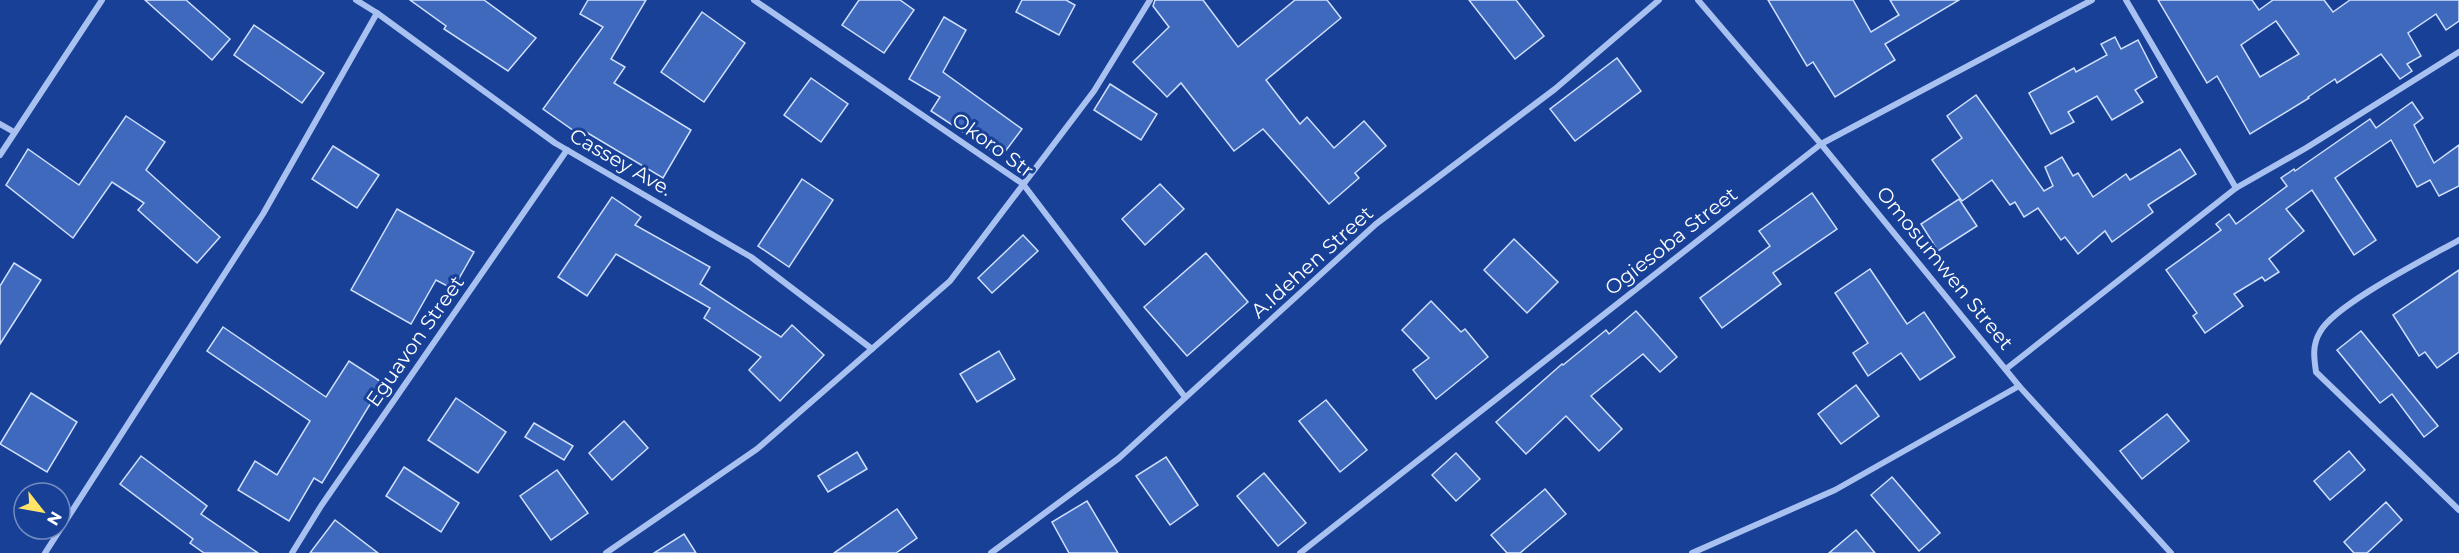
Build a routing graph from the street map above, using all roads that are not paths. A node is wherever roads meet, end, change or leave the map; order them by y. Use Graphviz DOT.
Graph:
graph roads {
  1 [pos="102,0"];
  2 [pos="356,0"];
  3 [pos="754,0"];
  4 [pos="1150,0"];
  5 [pos="1659,0"];
  6 [pos="1698,0"];
  7 [pos="2092,0"];
  8 [pos="2126,0"];
  9 [pos="377,13"];
  10 [pos="2459,52"];
  11 [pos="0,124"];
  12 [pos="14,132"];
  13 [pos="1821,144"];
  14 [pos="567,150"];
  15 [pos="0,155"];
  16 [pos="1023,184"];
  17 [pos="2236,188"];
  18 [pos="2459,240"];
  19 [pos="872,349"];
  20 [pos="2006,369"];
  21 [pos="2019,386"];
  22 [pos="1185,398"];
  23 [pos="2459,510"];
  24 [pos="45,553"];
  25 [pos="292,553"];
  26 [pos="606,553"];
  27 [pos="991,553"];
  28 [pos="1300,553"];
  29 [pos="1692,553"];
  30 [pos="2171,553"];
  1 -- 12 [label="street"];
  2 -- 9 [label="street, Cassey Ave."];
  3 -- 16 [label="street, Okoro Str"];
  4 -- 16 [label="street"];
  5 -- 22 [label="street, A.Idehen Street"];
  6 -- 13 [label="street, Omosumwen Street"];
  7 -- 13 [label="street, Ogiesoba Street"];
  8 -- 17 [label="street"];
  9 -- 14 [label="street, Cassey Ave."];
  9 -- 24 [label="street"];
  10 -- 17 [label="street"];
  11 -- 12 [label="street"];
  12 -- 15 [label="street"];
  13 -- 20 [label="street, Omosumwen Street"];
  13 -- 28 [label="street, Ogiesoba Street"];
  14 -- 19 [label="street, Cassey Ave."];
  14 -- 25 [label="street, Eguavon Street"];
  16 -- 19 [label="street"];
  16 -- 22 [label="street, Okoro Str"];
  17 -- 20 [label="street"];
  18 -- 23 [label="street"];
  19 -- 26 [label="street"];
  20 -- 21 [label="street, Omosumwen Street"];
  21 -- 29 [label="street"];
  21 -- 30 [label="street, Omosumwen Street"];
  22 -- 27 [label="street, A.Idehen Street"];
}
